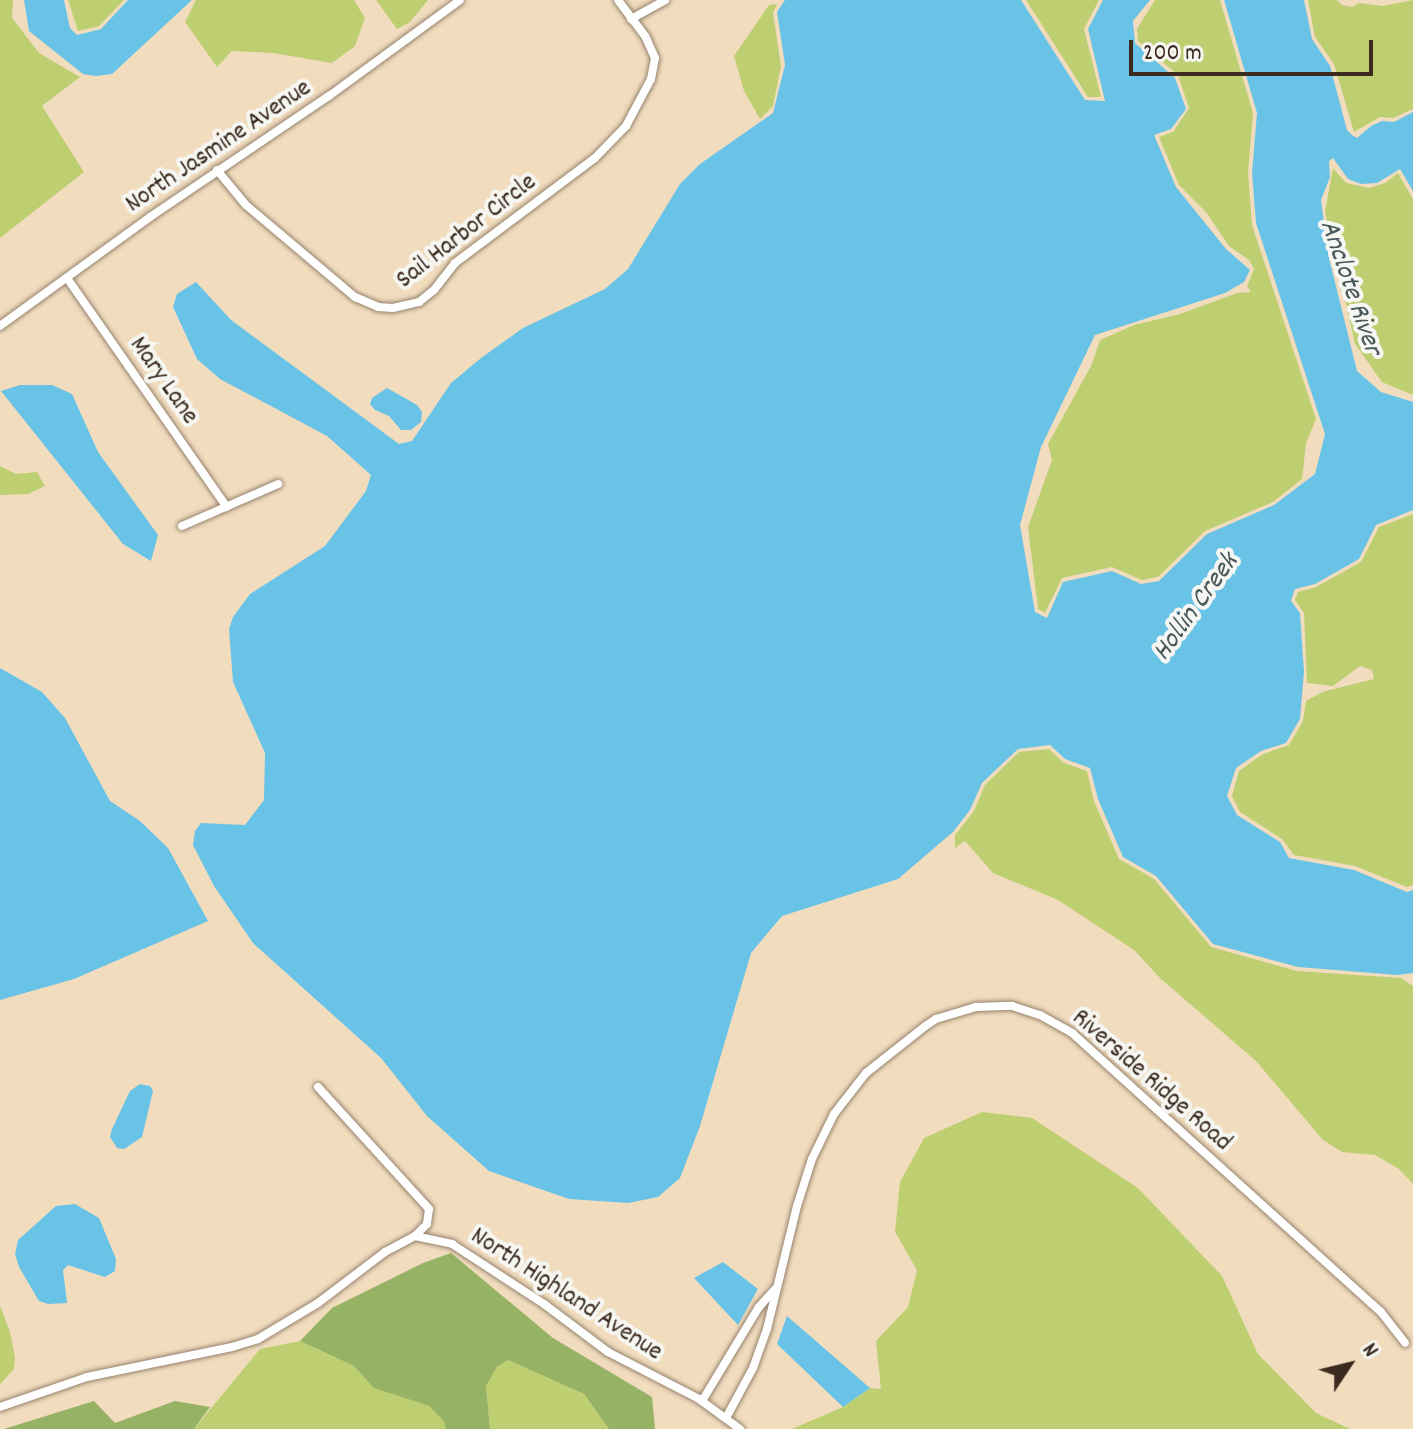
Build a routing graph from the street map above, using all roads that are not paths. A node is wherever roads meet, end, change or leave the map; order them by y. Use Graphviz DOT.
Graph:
graph roads {
  1 [pos="460,0"];
  2 [pos="618,0"];
  3 [pos="665,0"];
  4 [pos="631,19"];
  5 [pos="217,170"];
  6 [pos="67,278"];
  7 [pos="0,326"];
  8 [pos="278,484"];
  9 [pos="227,507"];
  10 [pos="182,526"];
  11 [pos="318,1087"];
  12 [pos="415,1236"];
  13 [pos="778,1285"];
  14 [pos="1405,1343"];
  15 [pos="702,1401"];
  16 [pos="0,1407"];
  17 [pos="726,1418"];
  18 [pos="740,1429"];
  1 -- 5 [label="street, North Jasmine Avenue"];
  2 -- 4 [label="street, Sail Harbor Circle"];
  3 -- 4 [label="street"];
  4 -- 5 [label="street, Sail Harbor Circle"];
  5 -- 6 [label="street, North Jasmine Avenue"];
  6 -- 7 [label="street, North Jasmine Avenue"];
  6 -- 9 [label="street, Mary Lane"];
  8 -- 9 [label="street"];
  9 -- 10 [label="street"];
  11 -- 12 [label="street"];
  12 -- 15 [label="street, North Highland Avenue"];
  12 -- 16 [label="street"];
  13 -- 14 [label="street, Riverside Ridge Road"];
  13 -- 15 [label="street, Riverside Ridge Road"];
  13 -- 17 [label="street, Riverside Ridge Road"];
  15 -- 17 [label="street, North Highland Avenue"];
  17 -- 18 [label="street, North Highland Avenue"];
}
